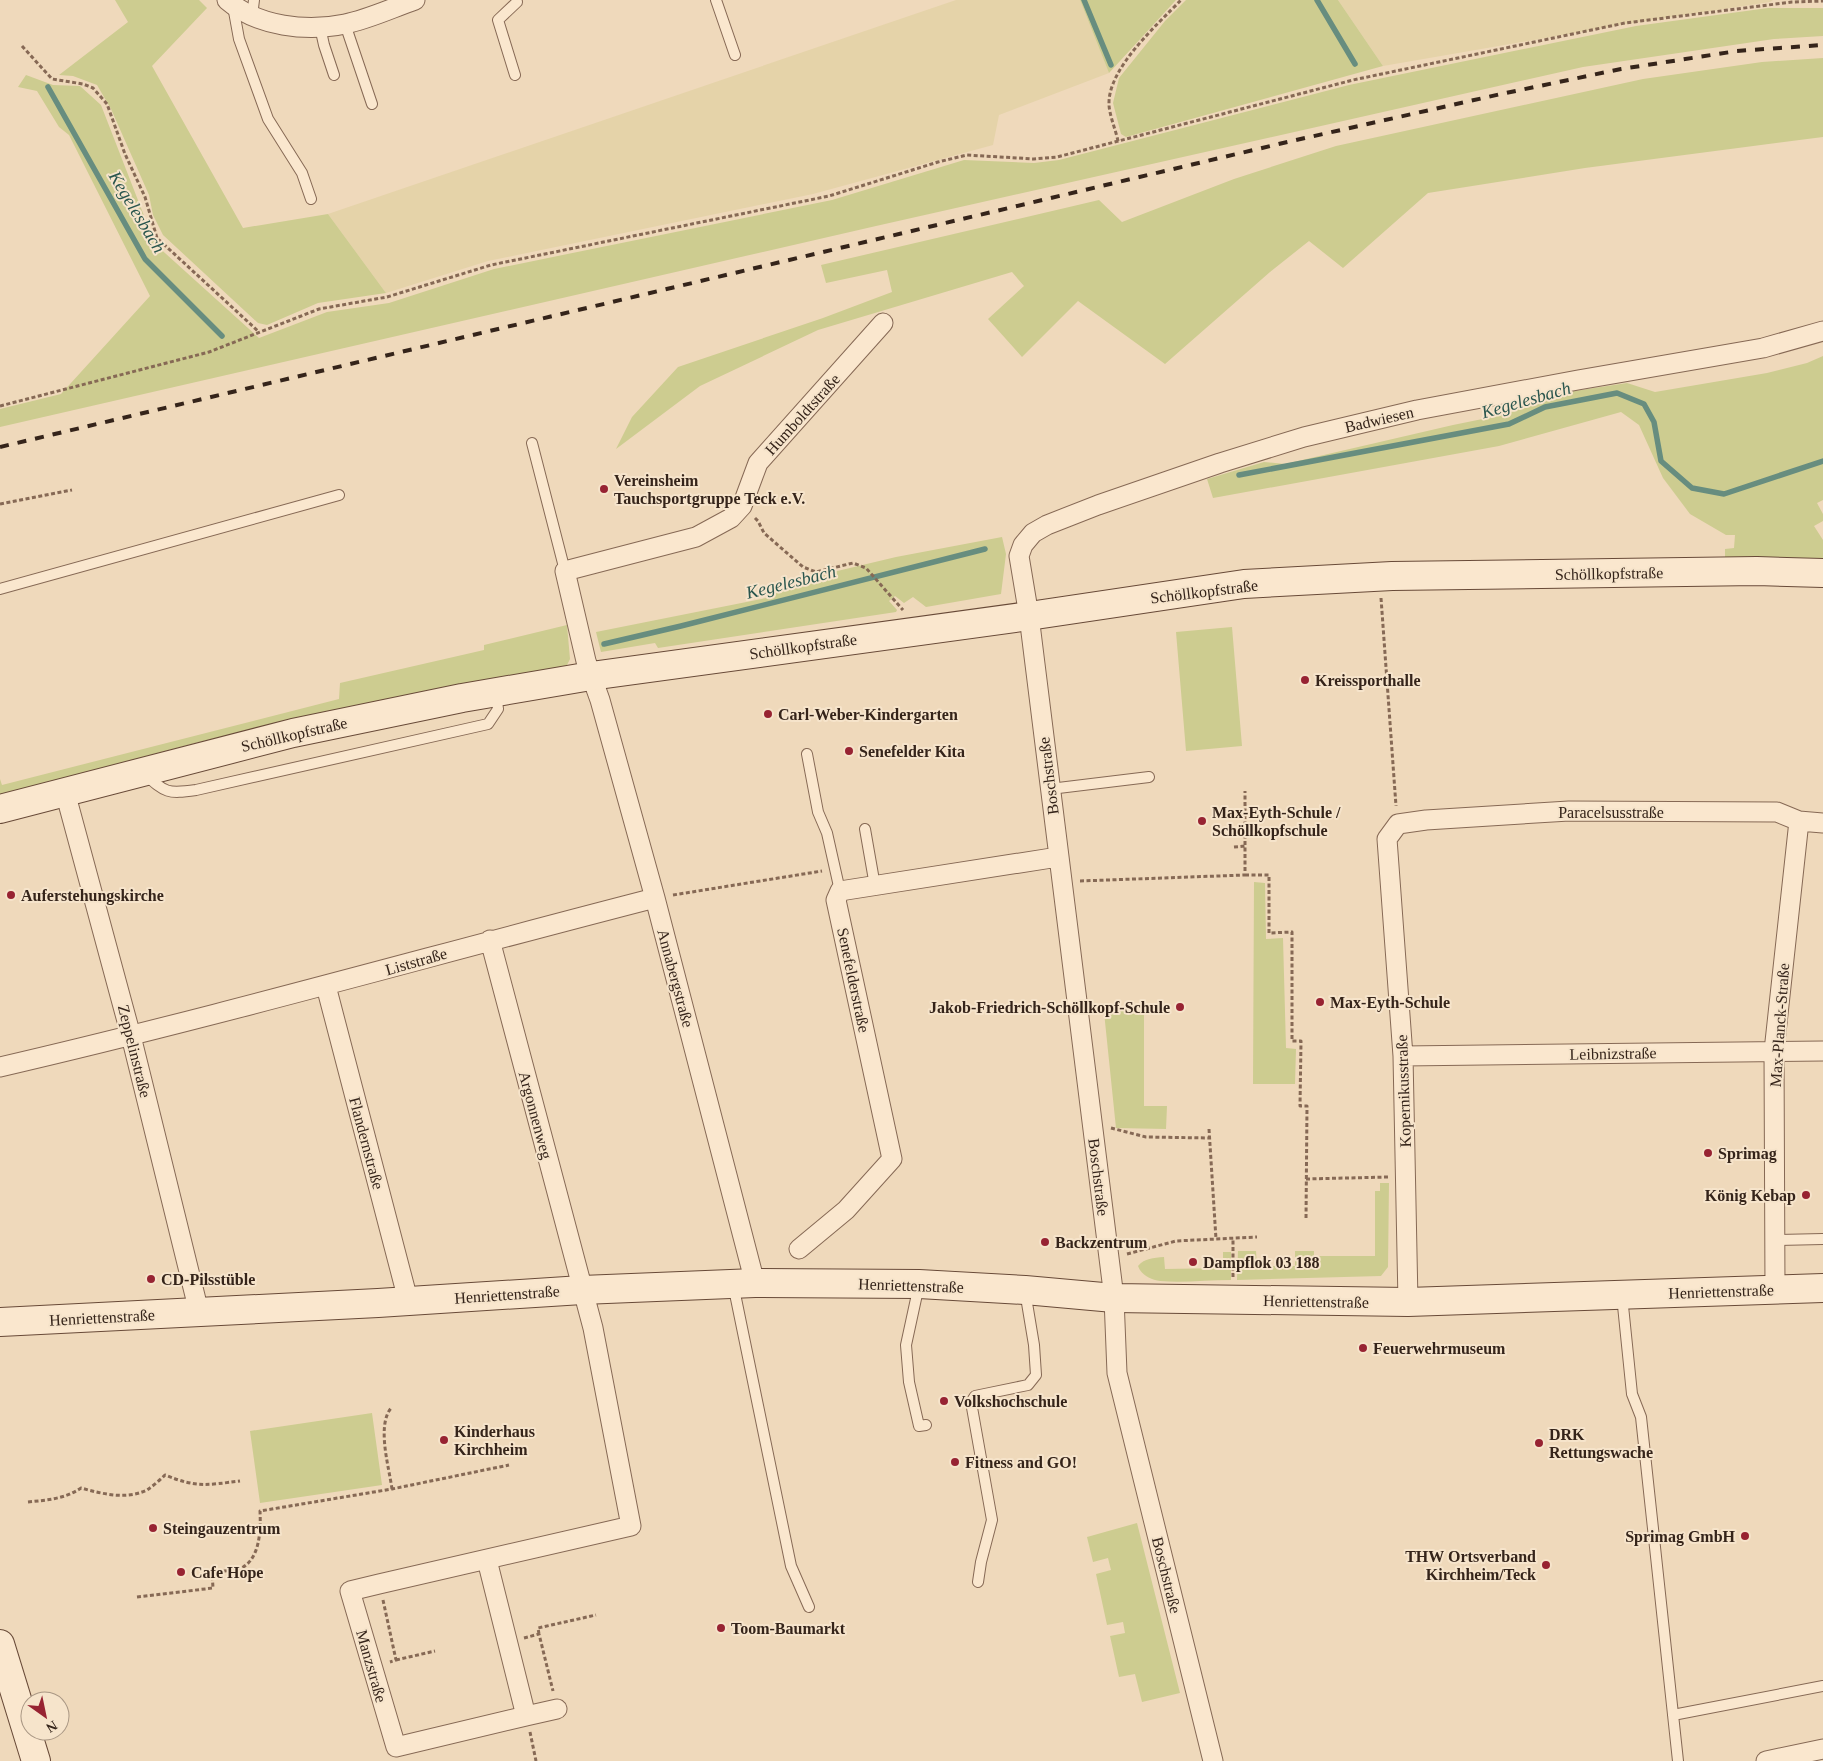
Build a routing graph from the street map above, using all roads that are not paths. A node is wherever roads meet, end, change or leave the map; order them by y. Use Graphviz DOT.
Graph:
graph roads {
  1 [pos="415,0"];
  2 [pos="716,0"];
  3 [pos="518,1"];
  4 [pos="230,2"];
  5 [pos="253,8"];
  6 [pos="345,24"];
  7 [pos="320,27"];
  8 [pos="735,54"];
  9 [pos="334,75"];
  10 [pos="515,75"];
  11 [pos="372,104"];
  12 [pos="311,199"];
  13 [pos="883,323"];
  14 [pos="1823,331"];
  15 [pos="532,443"];
  16 [pos="339,494"];
  17 [pos="565,571"];
  18 [pos="1823,574"];
  19 [pos="0,589"];
  20 [pos="1029,616"];
  21 [pos="591,676"];
  22 [pos="807,754"];
  23 [pos="1149,777"];
  24 [pos="1050,789"];
  25 [pos="66,792"];
  26 [pos="0,809"];
  27 [pos="1799,821"];
  28 [pos="1823,823"];
  29 [pos="1398,824"];
  30 [pos="865,829"];
  31 [pos="1058,857"];
  32 [pos="875,886"];
  33 [pos="840,891"];
  34 [pos="655,898"];
  35 [pos="490,940"];
  36 [pos="326,986"];
  37 [pos="131,1036"];
  38 [pos="1774,1051"];
  39 [pos="1823,1051"];
  40 [pos="1403,1056"];
  41 [pos="0,1067"];
  42 [pos="1823,1239"];
  43 [pos="1775,1240"];
  44 [pos="799,1249"];
  45 [pos="744,1283"];
  46 [pos="919,1284"];
  47 [pos="1823,1288"];
  48 [pos="1775,1289"];
  49 [pos="582,1290"];
  50 [pos="1025,1290"];
  51 [pos="1622,1295"];
  52 [pos="1114,1298"];
  53 [pos="408,1300"];
  54 [pos="1408,1302"];
  55 [pos="199,1312"];
  56 [pos="0,1322"];
  57 [pos="926,1424"];
  58 [pos="487,1560"];
  59 [pos="978,1582"];
  60 [pos="809,1607"];
  61 [pos="0,1644"];
  62 [pos="1823,1686"];
  63 [pos="8,1688"];
  64 [pos="557,1709"];
  65 [pos="1673,1715"];
  66 [pos="526,1716"];
  67 [pos="1823,1749"];
  68 [pos="36,1761"];
  69 [pos="1212,1761"];
  70 [pos="1678,1761"];
  71 [pos="1766,1761"];
  1 -- 6 [label="street"];
  2 -- 8 [label="lane"];
  3 -- 10 [label="lane"];
  4 -- 5 [label="street"];
  4 -- 12 [label="lane"];
  5 -- 7 [label="street"];
  6 -- 7 [label="street"];
  6 -- 11 [label="lane"];
  7 -- 9 [label="lane"];
  13 -- 17 [label="street, Humboldtstraße"];
  14 -- 20 [label="street, Badwiesen"];
  15 -- 17 [label="lane"];
  16 -- 19 [label="lane"];
  17 -- 21 [label="street"];
  18 -- 20 [label="main road, Schöllkopfstraße"];
  20 -- 21 [label="main road, Schöllkopfstraße"];
  20 -- 24 [label="street, Boschstraße"];
  21 -- 25 [label="main road, Schöllkopfstraße"];
  21 -- 34 [label="street, Annabergstraße"];
  22 -- 33 [label="lane"];
  23 -- 24 [label="lane"];
  24 -- 31 [label="street, Boschstraße"];
  25 -- 26 [label="main road, Schöllkopfstraße"];
  25 -- 37 [label="street, Zeppelinstraße"];
  27 -- 28 [label="street, Paracelsusstraße"];
  27 -- 29 [label="street, Paracelsusstraße"];
  27 -- 38 [label="street, Max-Planck-Straße"];
  29 -- 40 [label="street, Kopernikusstraße"];
  30 -- 32 [label="lane"];
  31 -- 32 [label="street"];
  31 -- 52 [label="street, Boschstraße"];
  32 -- 33 [label="street"];
  33 -- 44 [label="street, Senefelderstraße"];
  34 -- 35 [label="street, Liststraße"];
  34 -- 45 [label="street, Annabergstraße"];
  35 -- 36 [label="street, Liststraße"];
  35 -- 49 [label="street, Argonnenweg"];
  36 -- 37 [label="street, Liststraße"];
  36 -- 53 [label="street, Flandernstraße"];
  37 -- 41 [label="street, Liststraße"];
  37 -- 55 [label="street, Zeppelinstraße"];
  38 -- 39 [label="street, Leibnizstraße"];
  38 -- 40 [label="street, Leibnizstraße"];
  38 -- 43 [label="street, Max-Planck-Straße"];
  40 -- 54 [label="street, Kopernikusstraße"];
  42 -- 43 [label="lane"];
  43 -- 48 [label="street, Max-Planck-Straße"];
  45 -- 46 [label="main road, Henriettenstraße"];
  45 -- 49 [label="main road, Henriettenstraße"];
  45 -- 60 [label="lane"];
  46 -- 50 [label="main road, Henriettenstraße"];
  46 -- 57 [label="lane"];
  47 -- 48 [label="main road, Henriettenstraße"];
  48 -- 51 [label="main road, Henriettenstraße"];
  49 -- 53 [label="main road, Henriettenstraße"];
  49 -- 58 [label="street, Manzstraße"];
  50 -- 52 [label="main road, Henriettenstraße"];
  50 -- 59 [label="lane"];
  51 -- 54 [label="main road, Henriettenstraße"];
  51 -- 65 [label="lane"];
  52 -- 54 [label="main road, Henriettenstraße"];
  52 -- 69 [label="street, Boschstraße"];
  53 -- 55 [label="main road, Henriettenstraße"];
  55 -- 56 [label="main road, Henriettenstraße"];
  58 -- 66 [label="street"];
  58 -- 66 [label="street, Manzstraße"];
  61 -- 63 [label="main road"];
  62 -- 65 [label="lane"];
  63 -- 68 [label="main road"];
  64 -- 66 [label="street, Manzstraße"];
  65 -- 70 [label="lane"];
  67 -- 71 [label="street"];
}
